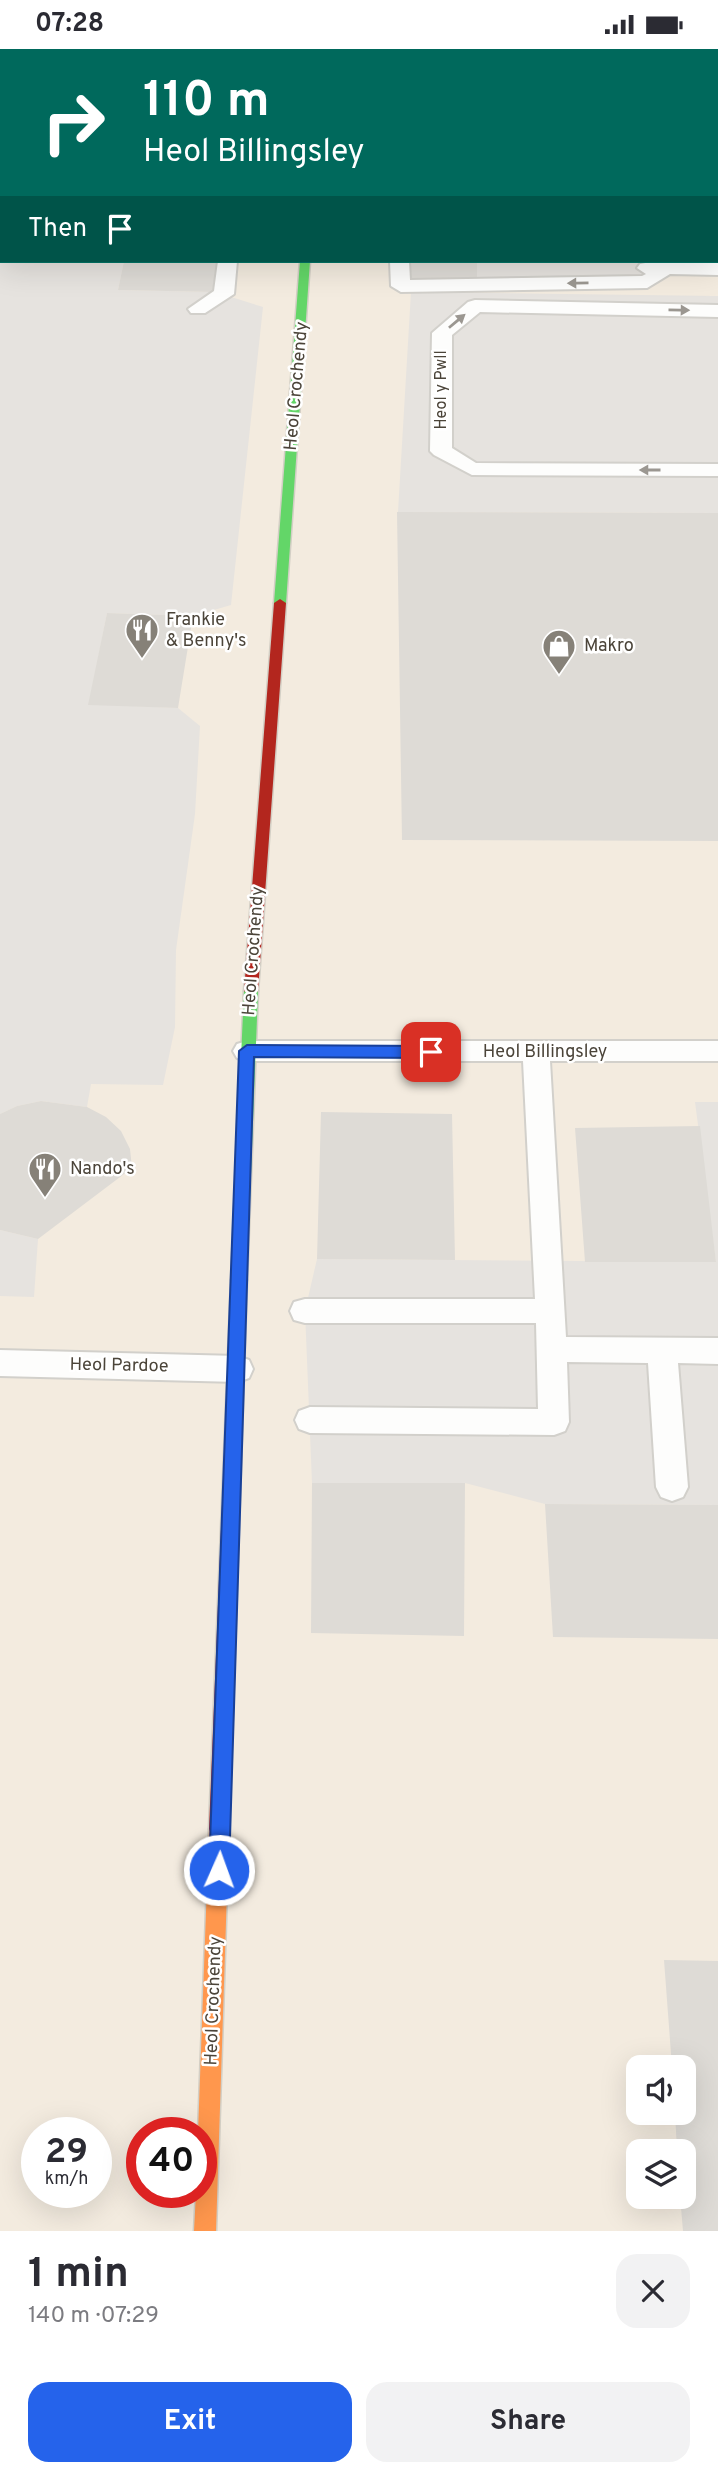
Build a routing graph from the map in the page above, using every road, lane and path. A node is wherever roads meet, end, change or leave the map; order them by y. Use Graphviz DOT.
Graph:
graph roads {
  1 [pos="227,263"];
  2 [pos="305,263"];
  3 [pos="400,263"];
  4 [pos="666,265"];
  5 [pos="528,267"];
  6 [pos="718,269"];
  7 [pos="198,309"];
  8 [pos="718,311"];
  9 [pos="718,470"];
  10 [pos="247,1051"];
  11 [pos="718,1051"];
  12 [pos="536,1053"];
  13 [pos="305,1311"];
  14 [pos="550,1311"];
  15 [pos="550,1349"];
  16 [pos="662,1350"];
  17 [pos="718,1351"];
  18 [pos="0,1363"];
  19 [pos="238,1369"];
  20 [pos="310,1420"];
  21 [pos="672,1487"];
  22 [pos="205,2231"];
  1 -- 7 [label="lane"];
  2 -- 10 [label="street, Heol Crochendy"];
  4 -- 3 [label="lane, one-way"];
  4 -- 5 [label="lane"];
  4 -- 6 [label="lane"];
  9 -- 8 [label="lane, Heol y Pwll, one-way"];
  10 -- 12 [label="lane, Heol Billingsley"];
  10 -- 19 [label="street, Heol Crochendy"];
  11 -- 12 [label="lane, Heol Billingsley"];
  12 -- 14 [label="lane"];
  13 -- 14 [label="lane"];
  14 -- 15 [label="lane"];
  15 -- 16 [label="lane"];
  15 -- 20 [label="lane"];
  16 -- 17 [label="lane"];
  16 -- 21 [label="lane"];
  18 -- 19 [label="lane, Heol Pardoe"];
  19 -- 22 [label="street, Heol Crochendy"];
}
